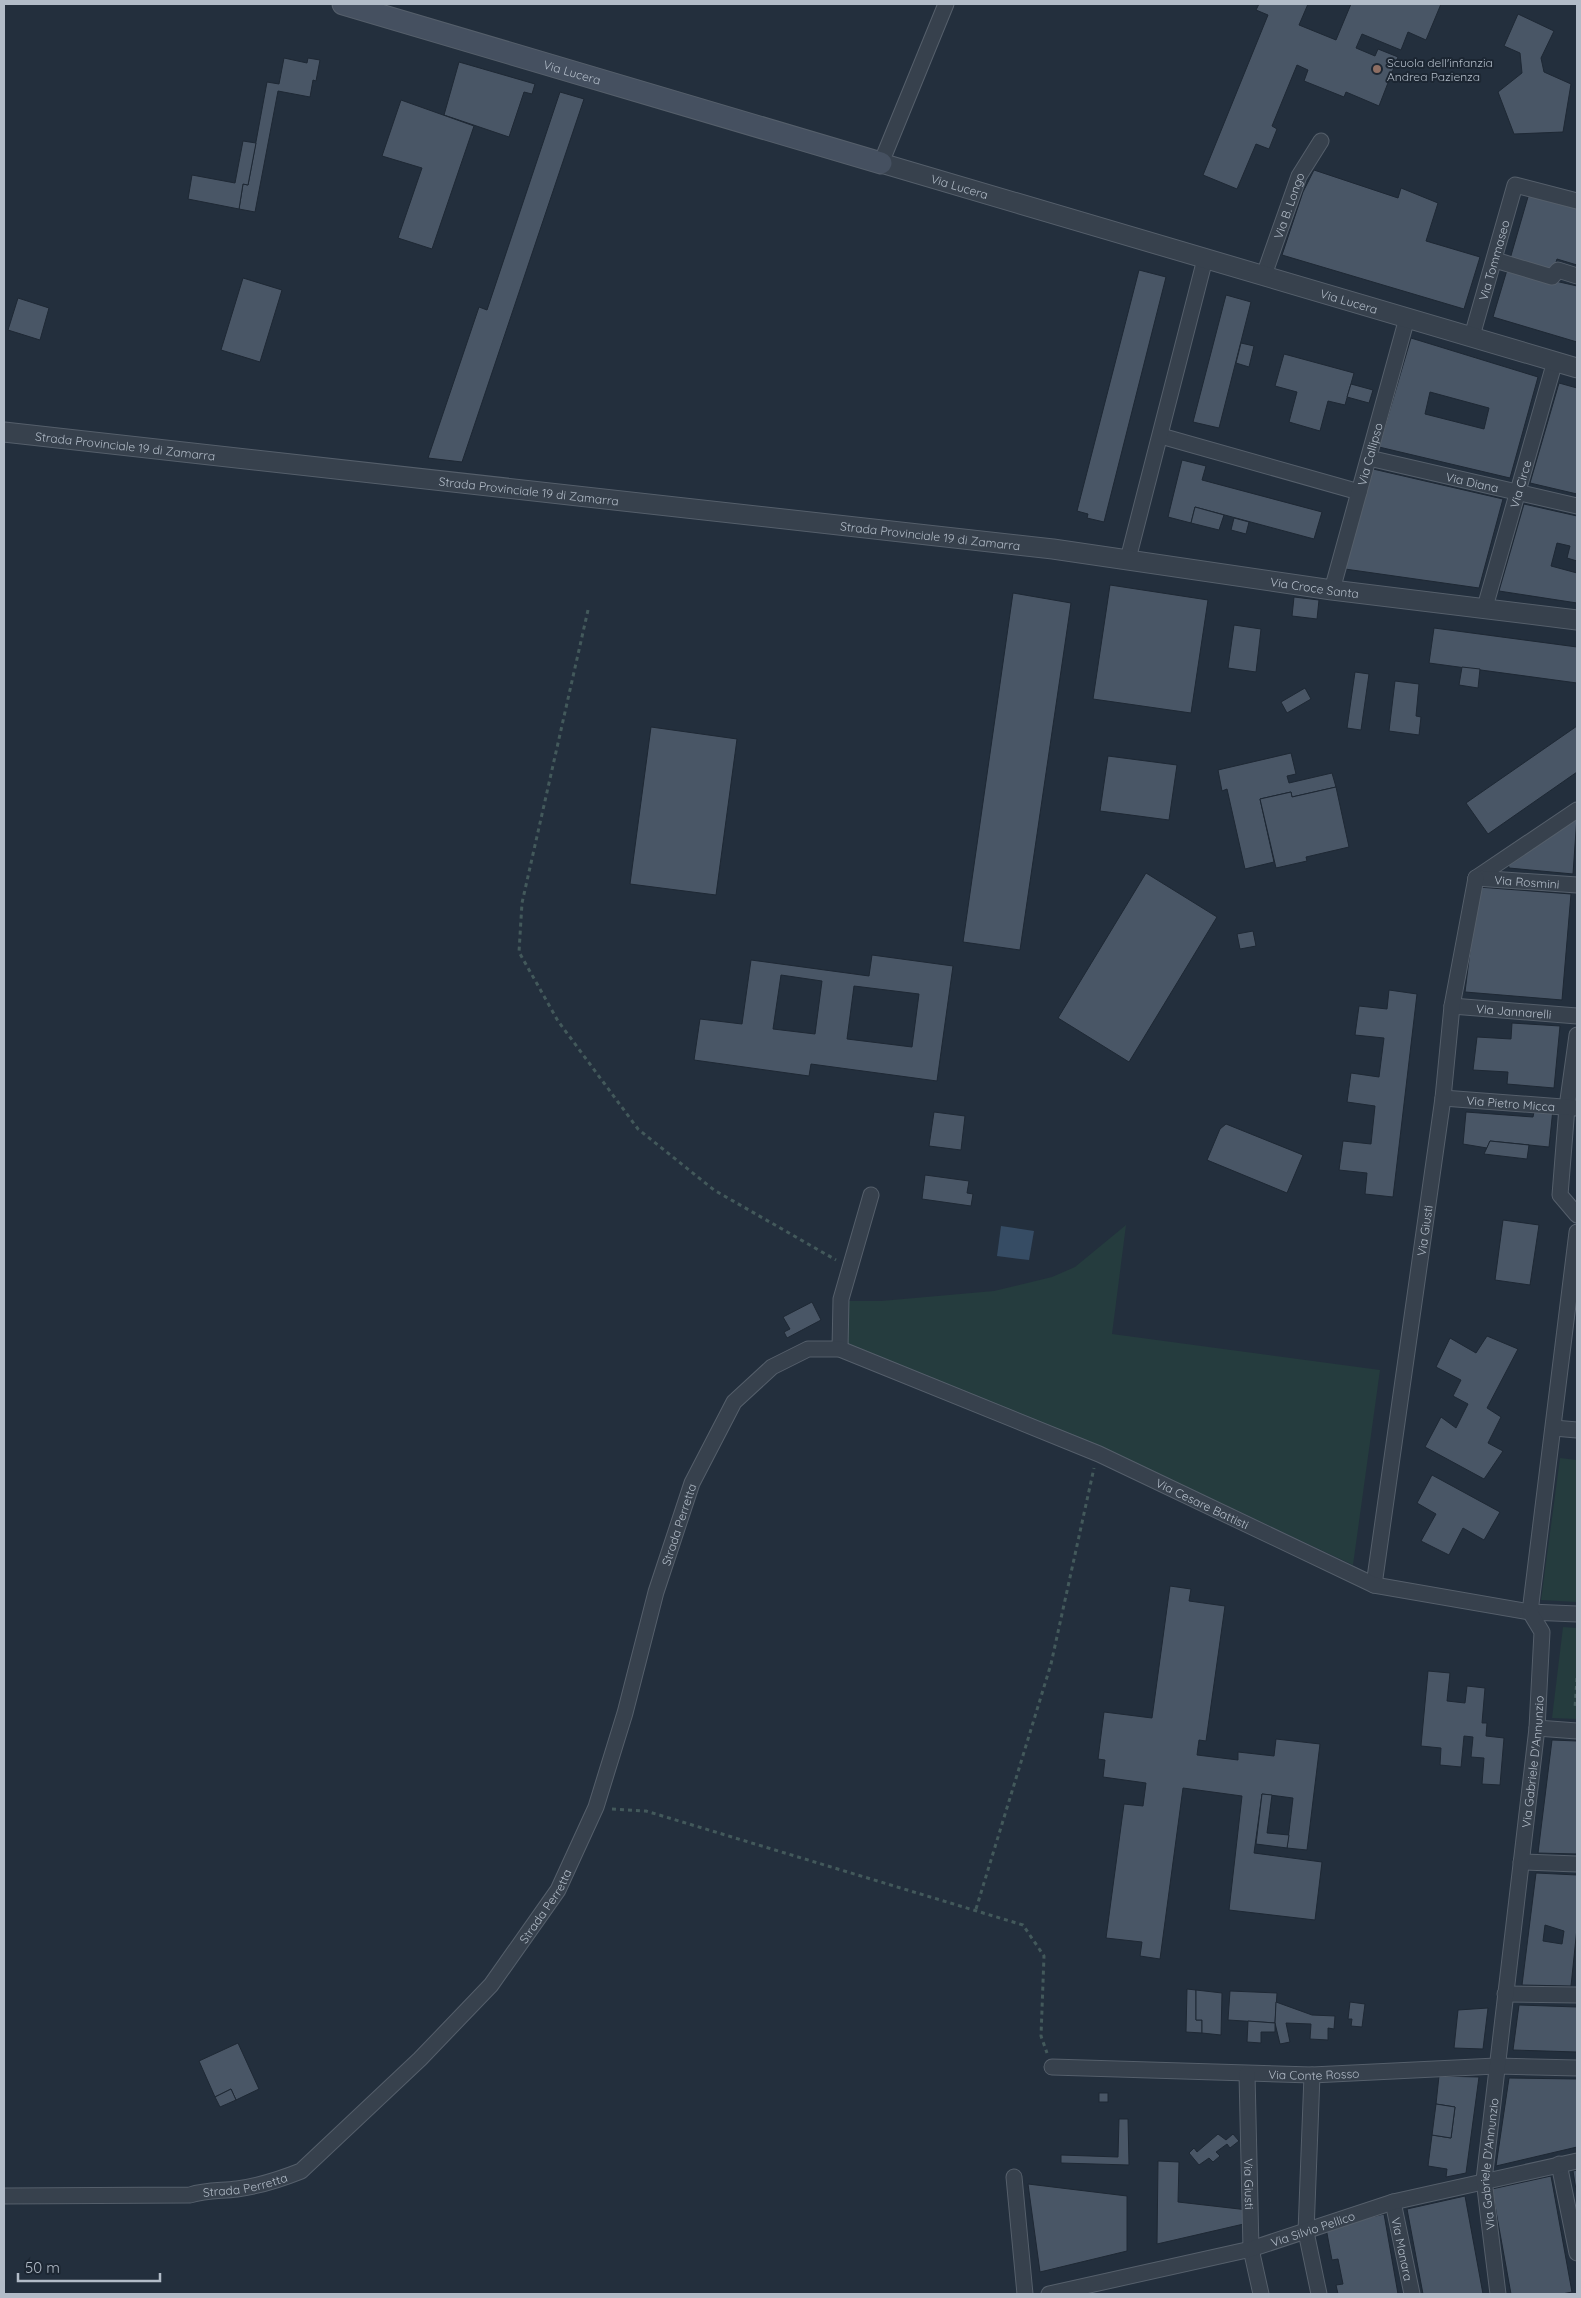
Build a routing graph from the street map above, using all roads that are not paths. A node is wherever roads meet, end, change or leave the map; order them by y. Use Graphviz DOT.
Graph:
graph roads {
  1 [pos="343,4"];
  2 [pos="946,4"];
  3 [pos="1320,140"];
  4 [pos="881,163"];
  5 [pos="1577,201"];
  6 [pos="1205,259"];
  7 [pos="1495,260"];
  8 [pos="1264,275"];
  9 [pos="1577,276"];
  10 [pos="1407,318"];
  11 [pos="1472,336"];
  12 [pos="1555,362"];
  13 [pos="1577,368"];
  14 [pos="4,432"];
  15 [pos="1160,436"];
  16 [pos="1369,458"];
  17 [pos="1359,492"];
  18 [pos="1518,493"];
  19 [pos="1577,506"];
  20 [pos="1053,549"];
  21 [pos="1128,559"];
  22 [pos="1332,590"];
  23 [pos="1485,607"];
  24 [pos="1577,620"];
  25 [pos="1577,810"];
  26 [pos="1476,878"];
  27 [pos="1577,885"];
  28 [pos="1452,1006"];
  29 [pos="1577,1016"];
  30 [pos="1577,1035"];
  31 [pos="1443,1098"];
  32 [pos="1572,1107"];
  33 [pos="871,1195"];
  34 [pos="1560,1195"];
  35 [pos="1577,1196"];
  36 [pos="1577,1214"];
  37 [pos="1577,1232"];
  38 [pos="840,1349"];
  39 [pos="1554,1428"];
  40 [pos="1577,1430"];
  41 [pos="1374,1585"];
  42 [pos="1530,1612"];
  43 [pos="1577,1614"];
  44 [pos="1537,1728"];
  45 [pos="1577,1731"];
  46 [pos="1521,1862"];
  47 [pos="1577,1864"];
  48 [pos="1505,1994"];
  49 [pos="1577,1996"];
  50 [pos="1496,2066"];
  51 [pos="1052,2067"];
  52 [pos="1577,2068"];
  53 [pos="1247,2074"];
  54 [pos="1312,2075"];
  55 [pos="1577,2161"];
  56 [pos="1559,2164"];
  57 [pos="1014,2177"];
  58 [pos="1484,2180"];
  59 [pos="4,2196"];
  60 [pos="1393,2202"];
  61 [pos="1306,2232"];
  62 [pos="1251,2249"];
  63 [pos="1577,2253"];
  64 [pos="1025,2294"];
  65 [pos="1049,2294"];
  66 [pos="1261,2294"];
  67 [pos="1319,2294"];
  68 [pos="1412,2294"];
  69 [pos="1498,2294"];
  1 -- 4 [label="main road, Via Lucera"];
  2 -- 4 [label="street"];
  3 -- 8 [label="street, Via B. Longo"];
  4 -- 6 [label="street, Via Lucera"];
  5 -- 7 [label="street, Via Tommaseo"];
  6 -- 8 [label="street, Via Lucera"];
  6 -- 15 [label="street"];
  7 -- 9 [label="street"];
  7 -- 11 [label="street, Via Tommaseo"];
  8 -- 10 [label="street, Via Lucera"];
  10 -- 11 [label="street, Via Lucera"];
  10 -- 16 [label="street, Via Callipso"];
  11 -- 12 [label="street, Via Lucera"];
  12 -- 13 [label="street, Via Lucera"];
  12 -- 18 [label="street, Via Circe"];
  14 -- 20 [label="street, Strada Provinciale 19 di Zamarra"];
  15 -- 17 [label="street"];
  15 -- 21 [label="street"];
  16 -- 17 [label="street, Via Callipso"];
  16 -- 18 [label="street, Via Diana"];
  17 -- 22 [label="street, Via Callipso"];
  18 -- 19 [label="street, Via Diana"];
  18 -- 23 [label="street, Via Circe"];
  20 -- 21 [label="street, Via Croce Santa"];
  21 -- 22 [label="street, Via Croce Santa"];
  22 -- 23 [label="street, Via Croce Santa"];
  23 -- 24 [label="street, Via Croce Santa"];
  25 -- 26 [label="street"];
  26 -- 27 [label="street, Via Rosmini"];
  26 -- 28 [label="street, Via Giusti"];
  28 -- 29 [label="street, Via Jannarelli"];
  28 -- 31 [label="street, Via Giusti"];
  30 -- 32 [label="street"];
  31 -- 32 [label="street, Via Pietro Micca"];
  31 -- 41 [label="street, Via Giusti"];
  32 -- 34 [label="street"];
  33 -- 38 [label="street"];
  34 -- 35 [label="street"];
  34 -- 36 [label="street"];
  37 -- 39 [label="street"];
  38 -- 41 [label="street, Via Cesare Battisti"];
  38 -- 59 [label="street, Strada Perretta"];
  39 -- 40 [label="street"];
  39 -- 42 [label="street"];
  41 -- 42 [label="street, Via Cesare Battisti"];
  42 -- 43 [label="street, Via Cesare Battisti"];
  42 -- 44 [label="street, Via Gabriele D'Annunzio"];
  44 -- 45 [label="street"];
  44 -- 46 [label="street, Via Gabriele D'Annunzio"];
  46 -- 47 [label="street"];
  46 -- 48 [label="street, Via Gabriele D'Annunzio"];
  48 -- 49 [label="street"];
  48 -- 50 [label="street, Via Gabriele D'Annunzio"];
  50 -- 52 [label="street, Via Conte Rosso"];
  50 -- 54 [label="street, Via Conte Rosso"];
  50 -- 58 [label="street, Via Gabriele D'Annunzio"];
  51 -- 53 [label="street, Via Conte Rosso"];
  53 -- 54 [label="street, Via Conte Rosso"];
  53 -- 62 [label="street, Via Giusti"];
  54 -- 61 [label="street"];
  55 -- 56 [label="street, Via Silvio Pellico"];
  56 -- 58 [label="street, Via Silvio Pellico"];
  56 -- 63 [label="street"];
  57 -- 64 [label="street"];
  58 -- 60 [label="street, Via Silvio Pellico"];
  58 -- 69 [label="street, Via Gabriele D'Annunzio"];
  60 -- 61 [label="street, Via Silvio Pellico"];
  60 -- 68 [label="street, Via Manara"];
  61 -- 62 [label="street, Via Silvio Pellico"];
  61 -- 67 [label="street"];
  62 -- 65 [label="street, Via Silvio Pellico"];
  62 -- 66 [label="street, Via Giusti"];
}
